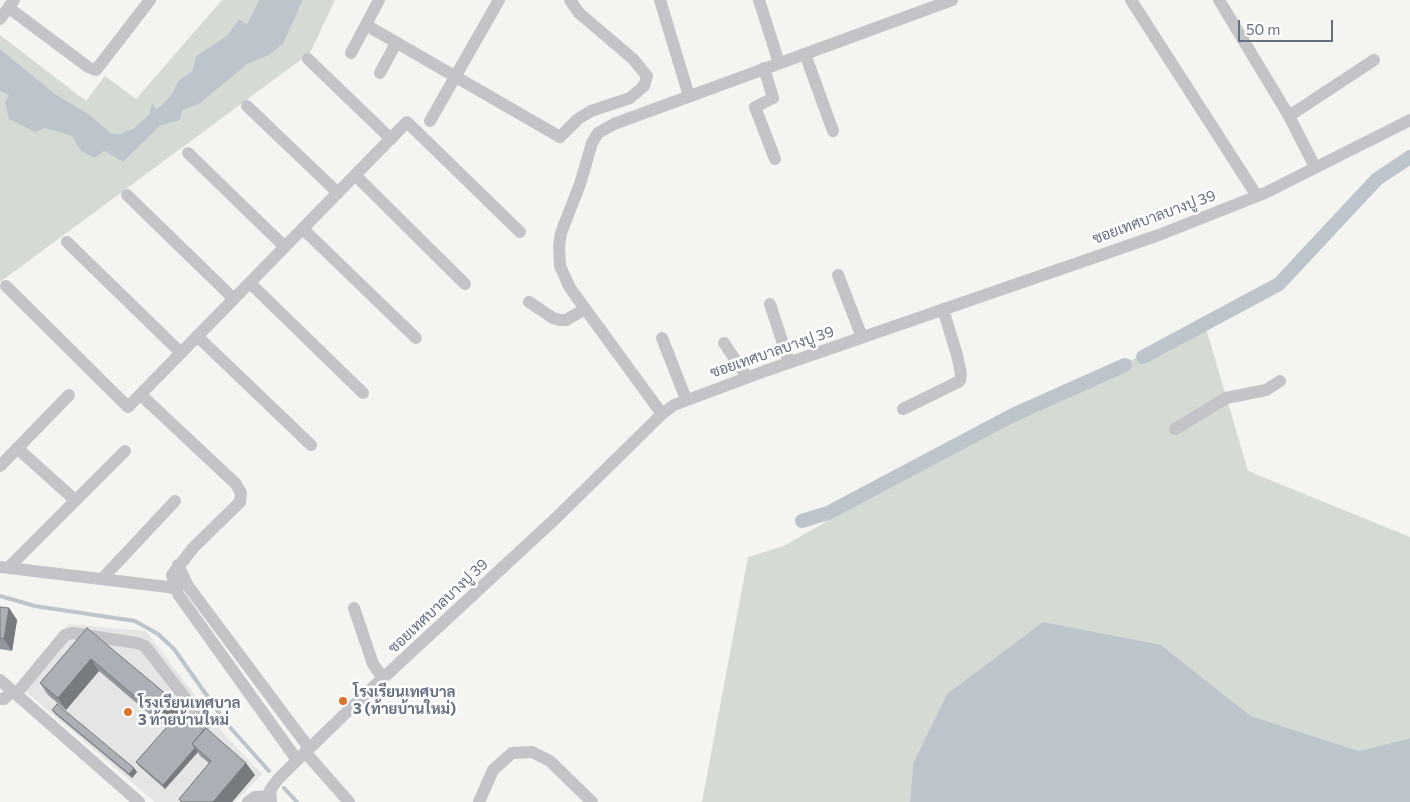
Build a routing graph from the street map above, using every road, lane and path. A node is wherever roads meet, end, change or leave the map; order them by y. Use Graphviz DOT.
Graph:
graph roads {
  1 [pos="150,0"];
  2 [pos="379,0"];
  3 [pos="499,0"];
  4 [pos="570,0"];
  5 [pos="660,0"];
  6 [pos="759,0"];
  7 [pos="952,0"];
  8 [pos="1132,0"];
  9 [pos="1219,0"];
  10 [pos="11,4"];
  11 [pos="0,19"];
  12 [pos="366,25"];
  13 [pos="396,43"];
  14 [pos="351,53"];
  15 [pos="805,54"];
  16 [pos="308,59"];
  17 [pos="1374,60"];
  18 [pos="779,63"];
  19 [pos="764,68"];
  20 [pos="380,73"];
  21 [pos="454,77"];
  22 [pos="689,96"];
  23 [pos="247,106"];
  24 [pos="1289,116"];
  25 [pos="1410,120"];
  26 [pos="430,121"];
  27 [pos="833,130"];
  28 [pos="390,139"];
  29 [pos="188,153"];
  30 [pos="775,159"];
  31 [pos="1315,167"];
  32 [pos="355,175"];
  33 [pos="338,193"];
  34 [pos="127,195"];
  35 [pos="1257,196"];
  36 [pos="303,229"];
  37 [pos="520,232"];
  38 [pos="67,242"];
  39 [pos="285,247"];
  40 [pos="838,275"];
  41 [pos="250,283"];
  42 [pos="465,284"];
  43 [pos="6,286"];
  44 [pos="234,299"];
  45 [pos="529,302"];
  46 [pos="770,304"];
  47 [pos="585,309"];
  48 [pos="942,309"];
  49 [pos="198,336"];
  50 [pos="862,337"];
  51 [pos="416,338"];
  52 [pos="662,338"];
  53 [pos="724,343"];
  54 [pos="182,353"];
  55 [pos="789,362"];
  56 [pos="747,378"];
  57 [pos="1280,381"];
  58 [pos="363,393"];
  59 [pos="69,395"];
  60 [pos="141,395"];
  61 [pos="686,399"];
  62 [pos="903,409"];
  63 [pos="662,414"];
  64 [pos="1175,429"];
  65 [pos="312,445"];
  66 [pos="17,448"];
  67 [pos="125,451"];
  68 [pos="0,466"];
  69 [pos="75,500"];
  70 [pos="175,501"];
  71 [pos="178,565"];
  72 [pos="4,567"];
  73 [pos="102,579"];
  74 [pos="176,588"];
  75 [pos="354,608"];
  76 [pos="383,678"];
  77 [pos="0,680"];
  78 [pos="14,692"];
  79 [pos="0,700"];
  80 [pos="205,724"];
  81 [pos="304,753"];
  82 [pos="270,799"];
  83 [pos="139,802"];
  84 [pos="248,802"];
  85 [pos="349,802"];
  86 [pos="479,802"];
  87 [pos="592,802"];
  1 -- 10 [label="street"];
  2 -- 12 [label="street"];
  3 -- 21 [label="street"];
  4 -- 21 [label="street"];
  5 -- 22 [label="street"];
  6 -- 18 [label="street"];
  7 -- 15 [label="street"];
  8 -- 35 [label="street"];
  9 -- 24 [label="street"];
  10 -- 11 [label="street"];
  12 -- 13 [label="street"];
  12 -- 14 [label="street"];
  13 -- 20 [label="street"];
  13 -- 21 [label="street"];
  15 -- 18 [label="street"];
  15 -- 27 [label="street"];
  16 -- 28 [label="street"];
  17 -- 24 [label="street"];
  18 -- 19 [label="street"];
  19 -- 22 [label="street"];
  19 -- 30 [label="street"];
  21 -- 26 [label="street"];
  22 -- 47 [label="street"];
  23 -- 33 [label="street"];
  24 -- 31 [label="street"];
  25 -- 31 [label="street, ซอยเทศบาลบางปู 39"];
  28 -- 32 [label="street"];
  28 -- 37 [label="street"];
  29 -- 39 [label="street"];
  31 -- 35 [label="street, ซอยเทศบาลบางปู 39"];
  32 -- 33 [label="street"];
  32 -- 42 [label="street"];
  33 -- 36 [label="street"];
  34 -- 44 [label="street"];
  35 -- 48 [label="street, ซอยเทศบาลบางปู 39"];
  36 -- 39 [label="street"];
  36 -- 51 [label="street"];
  38 -- 54 [label="street"];
  39 -- 41 [label="street"];
  40 -- 50 [label="street"];
  41 -- 44 [label="street"];
  41 -- 58 [label="street"];
  43 -- 60 [label="street"];
  44 -- 49 [label="street"];
  45 -- 47 [label="street"];
  46 -- 55 [label="street"];
  47 -- 63 [label="street"];
  48 -- 50 [label="street, ซอยเทศบาลบางปู 39"];
  48 -- 62 [label="street"];
  49 -- 54 [label="street"];
  49 -- 65 [label="street"];
  50 -- 55 [label="street, ซอยเทศบาลบางปู 39"];
  52 -- 61 [label="street"];
  53 -- 56 [label="street"];
  54 -- 60 [label="street"];
  55 -- 56 [label="street, ซอยเทศบาลบางปู 39"];
  56 -- 61 [label="street, ซอยเทศบาลบางปู 39"];
  57 -- 64 [label="street"];
  59 -- 66 [label="street"];
  60 -- 71 [label="street"];
  61 -- 63 [label="street, ซอยเทศบาลบางปู 39"];
  63 -- 76 [label="street, ซอยเทศบาลบางปู 39"];
  66 -- 68 [label="street"];
  66 -- 69 [label="street"];
  67 -- 69 [label="street"];
  69 -- 72 [label="street"];
  70 -- 73 [label="street"];
  71 -- 74 [label="street"];
  71 -- 81 [label="street"];
  72 -- 73 [label="street"];
  73 -- 74 [label="street"];
  74 -- 81 [label="street"];
  75 -- 76 [label="street"];
  76 -- 81 [label="street, ซอยเทศบาลบางปู 39"];
  77 -- 78 [label="street"];
  78 -- 79 [label="street"];
  78 -- 80 [label="street"];
  78 -- 83 [label="street"];
  81 -- 82 [label="street, ซอยเทศบาลบางปู 39"];
  81 -- 85 [label="street"];
  82 -- 84 [label="street"];
  86 -- 87 [label="street"];
}
